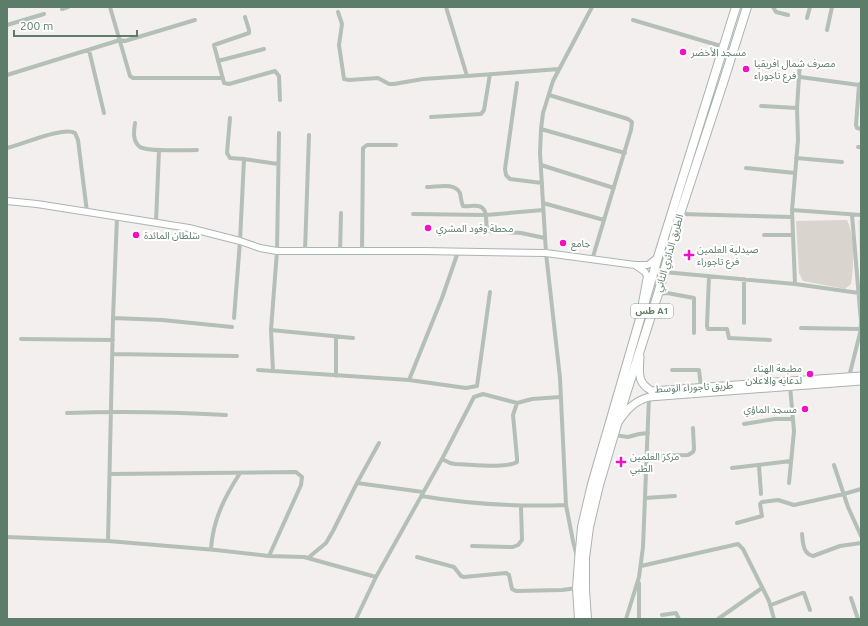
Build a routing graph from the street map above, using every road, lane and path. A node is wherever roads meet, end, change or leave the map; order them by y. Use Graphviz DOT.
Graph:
graph roads {
  1 [pos="68,7"];
  2 [pos="110,7"];
  3 [pos="446,7"];
  4 [pos="592,7"];
  5 [pos="736,7"];
  6 [pos="747,7"];
  7 [pos="773,7"];
  8 [pos="810,7"];
  9 [pos="832,7"];
  10 [pos="62,9"];
  11 [pos="338,12"];
  12 [pos="44,14"];
  13 [pos="788,16"];
  14 [pos="245,17"];
  15 [pos="807,18"];
  16 [pos="195,20"];
  17 [pos="633,20"];
  18 [pos="7,25"];
  19 [pos="827,30"];
  20 [pos="120,40"];
  21 [pos="724,47"];
  22 [pos="264,49"];
  23 [pos="89,50"];
  24 [pos="218,61"];
  25 [pos="800,61"];
  26 [pos="559,69"];
  27 [pos="490,74"];
  28 [pos="7,75"];
  29 [pos="467,76"];
  30 [pos="800,77"];
  31 [pos="222,78"];
  32 [pos="714,79"];
  33 [pos="517,84"];
  34 [pos="723,84"];
  35 [pos="860,84"];
  36 [pos="548,95"];
  37 [pos="280,100"];
  38 [pos="707,102"];
  39 [pos="716,106"];
  40 [pos="761,106"];
  41 [pos="797,108"];
  42 [pos="104,113"];
  43 [pos="431,117"];
  44 [pos="230,118"];
  45 [pos="136,123"];
  46 [pos="541,129"];
  47 [pos="861,129"];
  48 [pos="279,133"];
  49 [pos="309,135"];
  50 [pos="396,145"];
  51 [pos="7,148"];
  52 [pos="159,150"];
  53 [pos="197,150"];
  54 [pos="625,153"];
  55 [pos="796,158"];
  56 [pos="244,159"];
  57 [pos="842,162"];
  58 [pos="278,164"];
  59 [pos="541,165"];
  60 [pos="746,168"];
  61 [pos="795,173"];
  62 [pos="542,183"];
  63 [pos="427,187"];
  64 [pos="614,188"];
  65 [pos="7,201"];
  66 [pos="543,203"];
  67 [pos="543,210"];
  68 [pos="792,210"];
  69 [pos="87,212"];
  70 [pos="341,213"];
  71 [pos="413,214"];
  72 [pos="680,214"];
  73 [pos="486,215"];
  74 [pos="852,215"];
  75 [pos="861,215"];
  76 [pos="117,216"];
  77 [pos="792,217"];
  78 [pos="604,220"];
  79 [pos="156,222"];
  80 [pos="764,235"];
  81 [pos="793,235"];
  82 [pos="545,238"];
  83 [pos="240,241"];
  84 [pos="277,251"];
  85 [pos="305,251"];
  86 [pos="362,251"];
  87 [pos="340,252"];
  88 [pos="458,252"];
  89 [pos="546,253"];
  90 [pos="658,257"];
  91 [pos="592,260"];
  92 [pos="635,265"];
  93 [pos="663,272"];
  94 [pos="709,276"];
  95 [pos="744,279"];
  96 [pos="795,284"];
  97 [pos="859,284"];
  98 [pos="490,292"];
  99 [pos="859,293"];
  100 [pos="658,294"];
  101 [pos="642,315"];
  102 [pos="113,318"];
  103 [pos="234,318"];
  104 [pos="744,323"];
  105 [pos="232,328"];
  106 [pos="801,328"];
  107 [pos="860,329"];
  108 [pos="271,330"];
  109 [pos="694,333"];
  110 [pos="336,336"];
  111 [pos="352,338"];
  112 [pos="21,339"];
  113 [pos="113,340"];
  114 [pos="770,340"];
  115 [pos="641,343"];
  116 [pos="112,354"];
  117 [pos="237,356"];
  118 [pos="258,370"];
  119 [pos="672,370"];
  120 [pos="273,371"];
  121 [pos="336,376"];
  122 [pos="861,376"];
  123 [pos="849,377"];
  124 [pos="409,380"];
  125 [pos="830,381"];
  126 [pos="861,381"];
  127 [pos="790,386"];
  128 [pos="701,387"];
  129 [pos="560,397"];
  130 [pos="648,397"];
  131 [pos="516,403"];
  132 [pos="111,411"];
  133 [pos="67,413"];
  134 [pos="226,415"];
  135 [pos="793,419"];
  136 [pos="617,424"];
  137 [pos="744,424"];
  138 [pos="693,428"];
  139 [pos="648,433"];
  140 [pos="614,435"];
  141 [pos="379,443"];
  142 [pos="647,456"];
  143 [pos="442,459"];
  144 [pos="791,461"];
  145 [pos="834,465"];
  146 [pos="759,466"];
  147 [pos="732,468"];
  148 [pos="240,473"];
  149 [pos="110,474"];
  150 [pos="357,483"];
  151 [pos="789,483"];
  152 [pos="861,489"];
  153 [pos="422,494"];
  154 [pos="761,494"];
  155 [pos="844,494"];
  156 [pos="675,496"];
  157 [pos="645,498"];
  158 [pos="566,505"];
  159 [pos="521,507"];
  160 [pos="737,523"];
  161 [pos="802,534"];
  162 [pos="861,536"];
  163 [pos="7,537"];
  164 [pos="108,541"];
  165 [pos="861,543"];
  166 [pos="472,546"];
  167 [pos="211,550"];
  168 [pos="269,556"];
  169 [pos="308,558"];
  170 [pos="417,558"];
  171 [pos="578,561"];
  172 [pos="641,566"];
  173 [pos="376,577"];
  174 [pos="639,577"];
  175 [pos="577,588"];
  176 [pos="762,588"];
  177 [pos="851,598"];
  178 [pos="771,605"];
  179 [pos="810,610"];
  180 [pos="662,615"];
  181 [pos="356,619"];
  182 [pos="579,619"];
  183 [pos="587,619"];
  184 [pos="626,619"];
  185 [pos="639,619"];
  186 [pos="680,619"];
  187 [pos="718,619"];
  188 [pos="774,619"];
  189 [pos="858,619"];
  1 -- 10 [label="street"];
  2 -- 20 [label="street"];
  3 -- 29 [label="street"];
  4 -- 26 [label="street"];
  5 -- 21 [label="highway, الطريق الدائري الثاني / طس A1"];
  6 -- 34 [label="highway, الطريق الدائري الثاني / طس A1"];
  7 -- 13 [label="street"];
  8 -- 15 [label="street"];
  9 -- 19 [label="street"];
  11 -- 29 [label="street"];
  12 -- 18 [label="street"];
  14 -- 24 [label="street"];
  16 -- 20 [label="street"];
  17 -- 21 [label="street"];
  20 -- 23 [label="street"];
  20 -- 31 [label="street"];
  21 -- 32 [label="highway, الطريق الدائري الثاني / طس A1"];
  22 -- 24 [label="street"];
  23 -- 28 [label="street"];
  23 -- 42 [label="street"];
  24 -- 31 [label="street"];
  25 -- 30 [label="street"];
  26 -- 27 [label="street"];
  26 -- 36 [label="street"];
  27 -- 29 [label="street"];
  27 -- 43 [label="street"];
  30 -- 35 [label="street"];
  30 -- 41 [label="street"];
  31 -- 37 [label="street"];
  32 -- 34 [label="highway"];
  32 -- 38 [label="highway, الطريق الدائري الثاني / طس A1"];
  33 -- 62 [label="street"];
  34 -- 39 [label="highway, الطريق الدائري الثاني / طس A1"];
  35 -- 47 [label="street"];
  36 -- 46 [label="street"];
  36 -- 54 [label="street"];
  38 -- 39 [label="highway"];
  38 -- 90 [label="highway, الطريق الدائري الثاني / طس A1"];
  39 -- 72 [label="highway, الطريق الدائري الثاني / طس A1"];
  40 -- 41 [label="street"];
  41 -- 55 [label="street"];
  44 -- 56 [label="street"];
  45 -- 52 [label="street"];
  46 -- 54 [label="street"];
  46 -- 59 [label="street"];
  48 -- 58 [label="street"];
  49 -- 85 [label="street"];
  50 -- 86 [label="street"];
  51 -- 69 [label="street"];
  52 -- 53 [label="street"];
  52 -- 79 [label="street"];
  54 -- 64 [label="street"];
  55 -- 57 [label="street"];
  55 -- 61 [label="street"];
  56 -- 58 [label="street"];
  56 -- 83 [label="street"];
  58 -- 84 [label="street"];
  59 -- 62 [label="street"];
  59 -- 64 [label="street"];
  60 -- 61 [label="street"];
  61 -- 68 [label="street"];
  62 -- 66 [label="street"];
  63 -- 73 [label="street"];
  64 -- 78 [label="street"];
  65 -- 69 [label="main road"];
  66 -- 67 [label="street"];
  66 -- 78 [label="street"];
  67 -- 73 [label="street"];
  67 -- 82 [label="street"];
  68 -- 74 [label="street"];
  68 -- 77 [label="street"];
  69 -- 76 [label="main road"];
  70 -- 87 [label="street"];
  71 -- 73 [label="street"];
  72 -- 77 [label="street"];
  72 -- 93 [label="highway, الطريق الدائري الثاني / طس A1"];
  73 -- 82 [label="street"];
  74 -- 75 [label="street"];
  74 -- 97 [label="street"];
  76 -- 79 [label="main road"];
  76 -- 102 [label="street"];
  77 -- 81 [label="street"];
  78 -- 91 [label="street"];
  79 -- 83 [label="main road"];
  80 -- 81 [label="street"];
  81 -- 96 [label="street"];
  82 -- 89 [label="street"];
  83 -- 84 [label="main road"];
  83 -- 103 [label="street"];
  84 -- 85 [label="main road"];
  84 -- 108 [label="street"];
  85 -- 87 [label="main road"];
  86 -- 87 [label="main road"];
  86 -- 88 [label="main road"];
  88 -- 89 [label="main road"];
  88 -- 124 [label="street"];
  89 -- 91 [label="main road"];
  89 -- 129 [label="street"];
  90 -- 92 [label="main road"];
  90 -- 101 [label="highway, الطريق الدائري الثاني / طس A1"];
  91 -- 92 [label="main road"];
  92 -- 101 [label="main road"];
  93 -- 94 [label="street"];
  93 -- 100 [label="highway, الطريق الدائري الثاني / طس A1"];
  94 -- 95 [label="street"];
  94 -- 114 [label="street"];
  95 -- 96 [label="street"];
  95 -- 104 [label="street"];
  96 -- 99 [label="street"];
  97 -- 99 [label="street"];
  98 -- 124 [label="street"];
  99 -- 107 [label="street"];
  100 -- 109 [label="street"];
  100 -- 115 [label="highway, الطريق الدائري الثاني / طس A1"];
  101 -- 171 [label="highway, الطريق الدائري الثاني / طس A1"];
  102 -- 105 [label="street"];
  102 -- 113 [label="street"];
  106 -- 107 [label="street"];
  107 -- 123 [label="street"];
  108 -- 110 [label="street"];
  108 -- 120 [label="street"];
  110 -- 111 [label="street"];
  110 -- 121 [label="street"];
  112 -- 113 [label="street"];
  113 -- 116 [label="street"];
  115 -- 128 [label="main road, طريق تاجوراء الوسط"];
  115 -- 136 [label="highway, الطريق الدائري الثاني / طس A1"];
  116 -- 117 [label="street"];
  116 -- 132 [label="street"];
  118 -- 120 [label="street"];
  119 -- 128 [label="street"];
  120 -- 121 [label="street"];
  121 -- 124 [label="street"];
  122 -- 123 [label="main road, طريق تاجوراء الوسط"];
  123 -- 125 [label="main road, طريق تاجوراء الوسط"];
  125 -- 126 [label="main road, طريق تاجوراء الوسط"];
  125 -- 127 [label="main road, طريق تاجوراء الوسط"];
  125 -- 128 [label="main road, طريق تاجوراء الوسط"];
  127 -- 130 [label="main road, طريق تاجوراء الوسط"];
  127 -- 135 [label="street"];
  129 -- 131 [label="street"];
  129 -- 158 [label="street"];
  130 -- 136 [label="main road, طريق تاجوراء الوسط"];
  130 -- 139 [label="street"];
  131 -- 143 [label="street"];
  131 -- 143 [label="street"];
  132 -- 133 [label="street"];
  132 -- 134 [label="street"];
  132 -- 149 [label="street"];
  135 -- 137 [label="street"];
  135 -- 144 [label="street"];
  136 -- 140 [label="highway, الطريق الدائري الثاني / طس A1"];
  138 -- 142 [label="street"];
  139 -- 140 [label="street"];
  139 -- 142 [label="street"];
  140 -- 183 [label="highway, الطريق الدائري الثاني / طس A1"];
  141 -- 150 [label="street"];
  142 -- 157 [label="street"];
  143 -- 153 [label="street"];
  144 -- 146 [label="street"];
  144 -- 151 [label="street"];
  145 -- 155 [label="street"];
  146 -- 147 [label="street"];
  146 -- 154 [label="street"];
  148 -- 149 [label="street"];
  148 -- 167 [label="street"];
  148 -- 168 [label="street"];
  149 -- 164 [label="street"];
  150 -- 153 [label="street"];
  150 -- 169 [label="street"];
  152 -- 155 [label="street"];
  153 -- 159 [label="street"];
  153 -- 173 [label="street"];
  155 -- 160 [label="street"];
  155 -- 162 [label="street"];
  156 -- 157 [label="street"];
  157 -- 172 [label="street"];
  158 -- 159 [label="street"];
  158 -- 171 [label="street"];
  159 -- 166 [label="street"];
  161 -- 165 [label="street"];
  163 -- 164 [label="street"];
  164 -- 167 [label="street"];
  167 -- 168 [label="street"];
  168 -- 169 [label="street"];
  169 -- 173 [label="street"];
  170 -- 175 [label="street"];
  171 -- 175 [label="highway, الطريق الدائري الثاني / طس A1"];
  172 -- 174 [label="street"];
  172 -- 176 [label="street"];
  173 -- 181 [label="street"];
  174 -- 184 [label="street"];
  174 -- 185 [label="street"];
  175 -- 182 [label="highway, الطريق الدائري الثاني / طس A1"];
  176 -- 178 [label="street"];
  176 -- 187 [label="street"];
  177 -- 189 [label="street"];
  178 -- 179 [label="street"];
  178 -- 188 [label="street"];
  180 -- 186 [label="street"];
}
